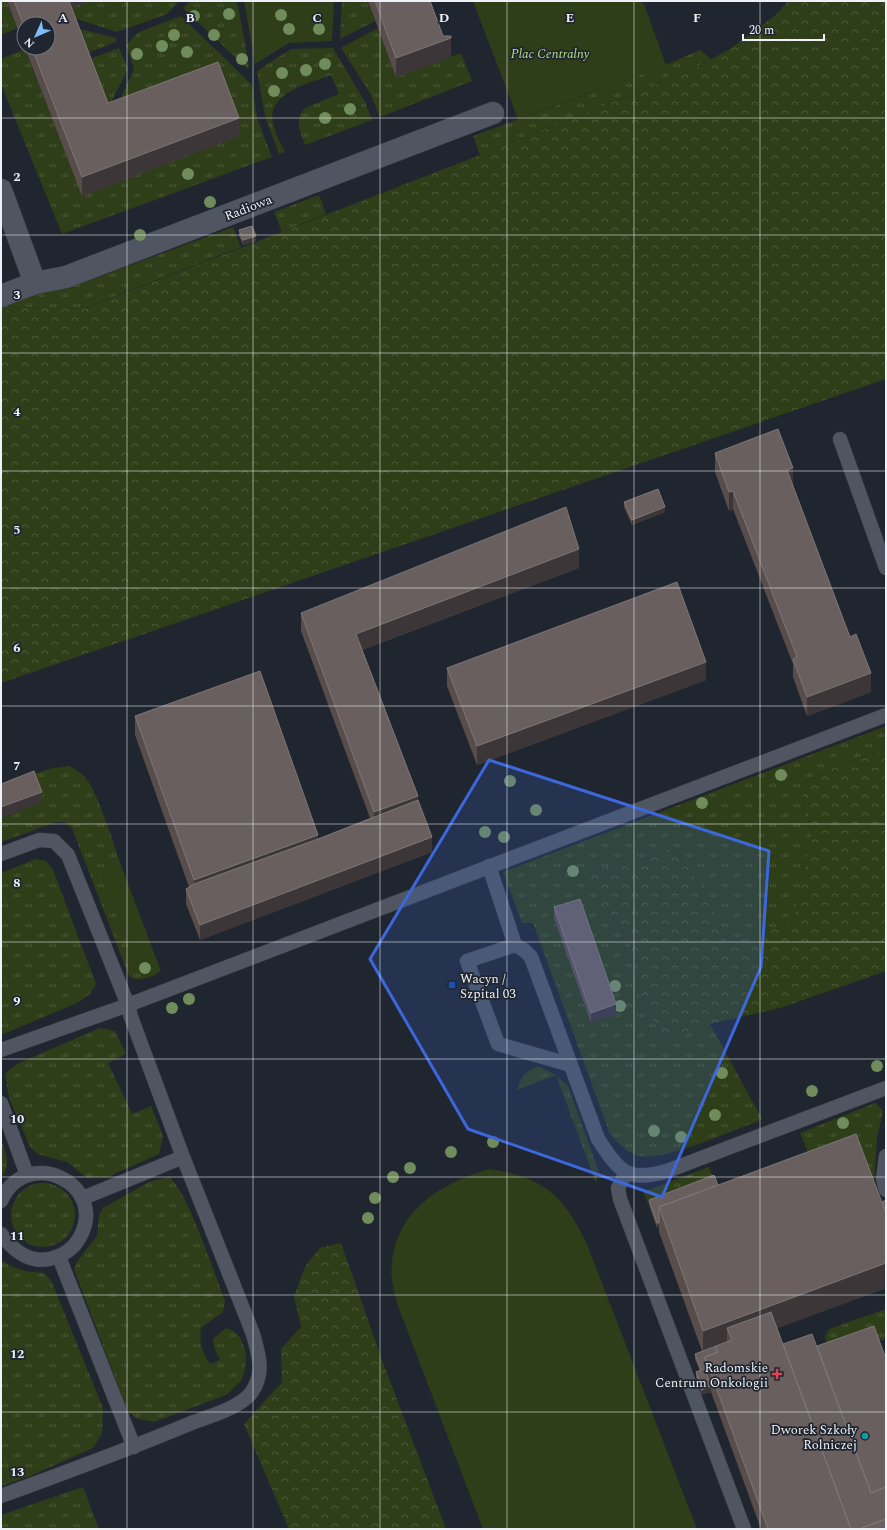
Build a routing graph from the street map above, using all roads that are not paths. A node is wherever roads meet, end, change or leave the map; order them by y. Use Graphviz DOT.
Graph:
graph roads {
  1 [pos="493,113"];
  2 [pos="1,190"];
  3 [pos="35,283"];
  4 [pos="1,296"];
  5 [pos="840,439"];
  6 [pos="886,568"];
  7 [pos="886,715"];
  8 [pos="1,854"];
  9 [pos="489,866"];
  10 [pos="515,945"];
  11 [pos="128,1005"];
  12 [pos="1,1050"];
  13 [pos="571,1065"];
  14 [pos="886,1088"];
  15 [pos="1,1103"];
  16 [pos="886,1156"];
  17 [pos="183,1157"];
  18 [pos="626,1173"];
  19 [pos="27,1175"];
  20 [pos="886,1190"];
  21 [pos="83,1198"];
  22 [pos="1,1201"];
  23 [pos="1,1234"];
  24 [pos="59,1257"];
  25 [pos="134,1447"];
  26 [pos="1,1496"];
  27 [pos="744,1529"];
  1 -- 3 [label="street, Radiowa"];
  2 -- 3 [label="street"];
  3 -- 4 [label="street, Radiowa"];
  5 -- 6 [label="lane"];
  7 -- 9 [label="lane"];
  8 -- 11 [label="lane"];
  9 -- 10 [label="lane"];
  9 -- 11 [label="lane"];
  10 -- 13 [label="lane"];
  10 -- 13 [label="lane"];
  11 -- 12 [label="lane"];
  11 -- 17 [label="lane"];
  13 -- 18 [label="lane"];
  14 -- 18 [label="lane"];
  15 -- 19 [label="lane"];
  16 -- 20 [label="lane"];
  17 -- 21 [label="lane"];
  17 -- 25 [label="lane"];
  18 -- 27 [label="lane"];
  19 -- 21 [label="lane"];
  19 -- 22 [label="lane"];
  21 -- 24 [label="lane"];
  23 -- 24 [label="lane"];
  24 -- 25 [label="lane"];
  25 -- 26 [label="lane"];
}
